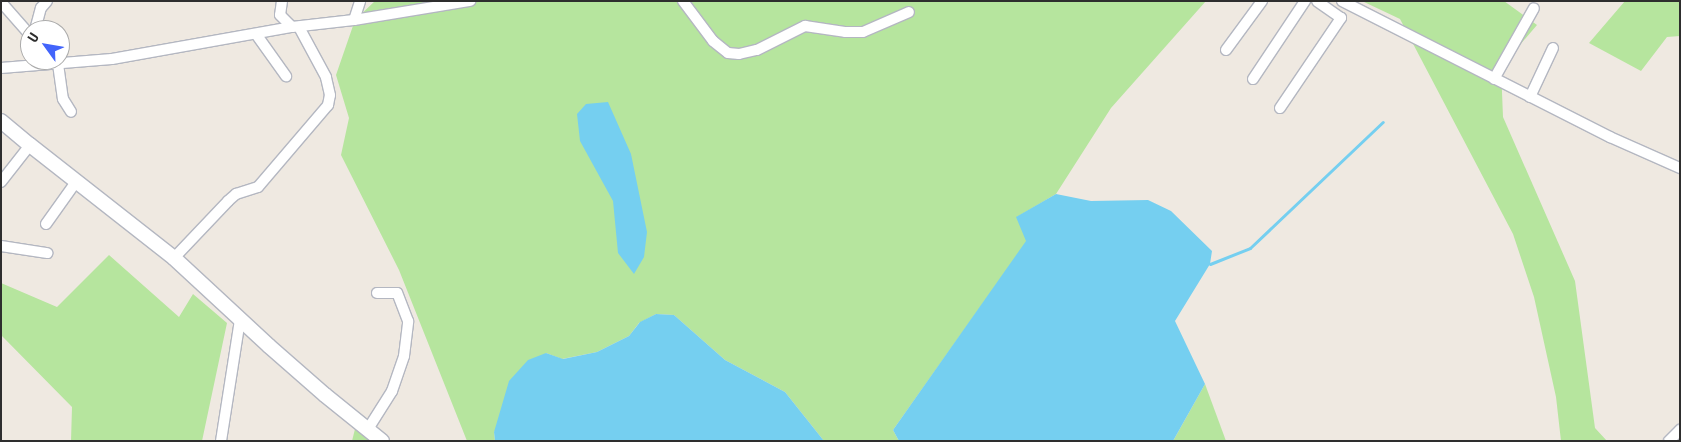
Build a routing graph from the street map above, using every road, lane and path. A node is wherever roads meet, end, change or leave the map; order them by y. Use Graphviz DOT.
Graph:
graph roads {
  1 [pos="47,1"];
  2 [pos="282,1"];
  3 [pos="360,1"];
  4 [pos="470,1"];
  5 [pos="683,1"];
  6 [pos="1262,1"];
  7 [pos="1305,1"];
  8 [pos="1316,1"];
  9 [pos="1342,1"];
  10 [pos="1,2"];
  11 [pos="1534,8"];
  12 [pos="909,12"];
  13 [pos="38,20"];
  14 [pos="354,20"];
  15 [pos="20,24"];
  16 [pos="296,27"];
  17 [pos="256,34"];
  18 [pos="1553,48"];
  19 [pos="1226,50"];
  20 [pos="70,61"];
  21 [pos="20,66"];
  22 [pos="1,68"];
  23 [pos="56,70"];
  24 [pos="286,76"];
  25 [pos="1253,79"];
  26 [pos="1494,79"];
  27 [pos="1530,97"];
  28 [pos="1280,108"];
  29 [pos="70,112"];
  30 [pos="1,120"];
  31 [pos="30,145"];
  32 [pos="1680,168"];
  33 [pos="1,182"];
  34 [pos="76,182"];
  35 [pos="46,224"];
  36 [pos="1,246"];
  37 [pos="47,253"];
  38 [pos="174,258"];
  39 [pos="377,293"];
  40 [pos="240,320"];
  41 [pos="368,429"];
  42 [pos="1680,430"];
  43 [pos="221,441"];
  44 [pos="382,441"];
  45 [pos="1669,441"];
  1 -- 13 [label="street"];
  2 -- 16 [label="street"];
  3 -- 14 [label="street"];
  4 -- 14 [label="street"];
  5 -- 12 [label="street"];
  6 -- 19 [label="street"];
  7 -- 25 [label="street"];
  8 -- 28 [label="street"];
  9 -- 26 [label="street"];
  10 -- 15 [label="street"];
  11 -- 26 [label="street"];
  14 -- 16 [label="street"];
  16 -- 17 [label="street"];
  16 -- 38 [label="street"];
  17 -- 20 [label="street"];
  17 -- 24 [label="street"];
  18 -- 27 [label="street"];
  21 -- 22 [label="street"];
  23 -- 29 [label="street"];
  26 -- 27 [label="street"];
  27 -- 32 [label="street"];
  30 -- 31 [label="main road"];
  31 -- 33 [label="street"];
  31 -- 34 [label="main road"];
  34 -- 35 [label="street"];
  34 -- 38 [label="main road"];
  36 -- 37 [label="street"];
  38 -- 40 [label="main road"];
  39 -- 41 [label="street"];
  40 -- 41 [label="main road"];
  40 -- 43 [label="street"];
  41 -- 44 [label="main road"];
  42 -- 45 [label="street"];
}
